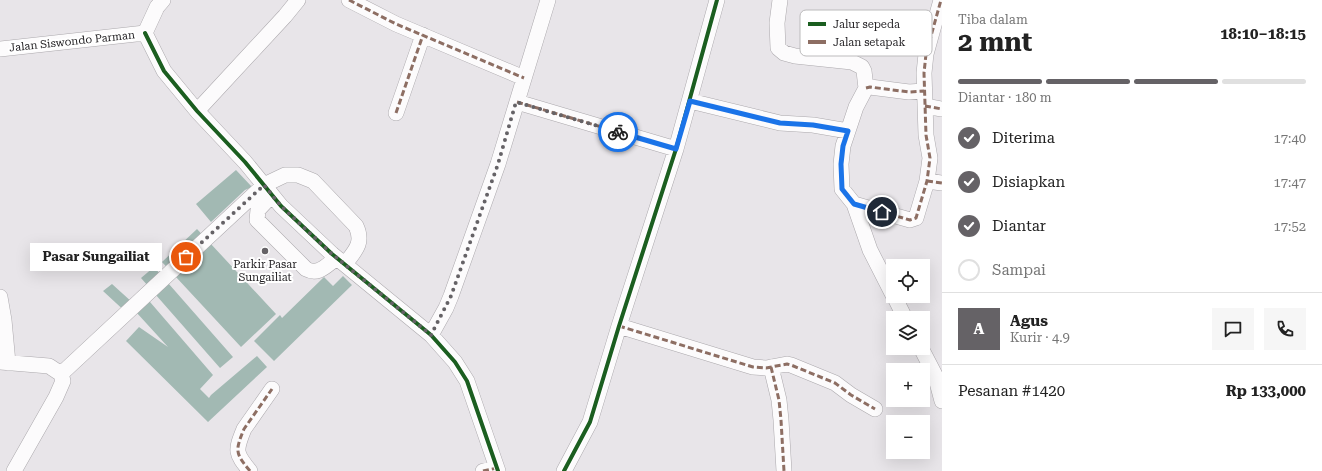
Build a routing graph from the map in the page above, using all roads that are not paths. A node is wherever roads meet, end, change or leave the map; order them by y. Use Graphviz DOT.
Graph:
graph roads {
  1 [pos="298,0"];
  2 [pos="349,0"];
  3 [pos="548,0"];
  4 [pos="718,0"];
  5 [pos="780,0"];
  6 [pos="941,0"];
  7 [pos="158,2"];
  8 [pos="932,32"];
  9 [pos="145,33"];
  10 [pos="423,35"];
  11 [pos="0,48"];
  12 [pos="926,56"];
  13 [pos="524,78"];
  14 [pos="866,88"];
  15 [pos="925,98"];
  16 [pos="690,101"];
  17 [pos="516,102"];
  18 [pos="942,109"];
  19 [pos="197,111"];
  20 [pos="396,112"];
  21 [pos="848,131"];
  22 [pos="676,149"];
  23 [pos="935,182"];
  24 [pos="268,190"];
  25 [pos="854,204"];
  26 [pos="341,261"];
  27 [pos="886,281"];
  28 [pos="0,297"];
  29 [pos="619,326"];
  30 [pos="431,335"];
  31 [pos="925,355"];
  32 [pos="4,362"];
  33 [pos="771,367"];
  34 [pos="61,374"];
  35 [pos="272,389"];
  36 [pos="942,401"];
  37 [pos="875,408"];
  38 [pos="784,467"];
  39 [pos="493,470"];
  40 [pos="14,471"];
  41 [pos="250,471"];
  42 [pos="564,471"];
  1 -- 19 [label="street"];
  2 -- 10 [label="street"];
  3 -- 13 [label="street"];
  4 -- 16 [label="street"];
  5 -- 14 [label="street"];
  6 -- 8 [label="street"];
  7 -- 9 [label="street"];
  9 -- 11 [label="street, Jalan Siswondo Parman"];
  9 -- 19 [label="street"];
  10 -- 13 [label="street"];
  10 -- 20 [label="street"];
  12 -- 15 [label="street"];
  13 -- 17 [label="street"];
  14 -- 15 [label="street"];
  14 -- 21 [label="street"];
  15 -- 18 [label="street"];
  15 -- 23 [label="street"];
  16 -- 21 [label="street"];
  16 -- 22 [label="street"];
  17 -- 22 [label="street"];
  17 -- 30 [label="street"];
  19 -- 24 [label="street"];
  21 -- 25 [label="street"];
  22 -- 29 [label="street"];
  23 -- 25 [label="street"];
  24 -- 26 [label="street"];
  24 -- 26 [label="street"];
  24 -- 26 [label="street"];
  24 -- 34 [label="street"];
  25 -- 27 [label="street"];
  26 -- 30 [label="street"];
  28 -- 32 [label="street"];
  29 -- 33 [label="street"];
  29 -- 42 [label="street"];
  30 -- 39 [label="street"];
  31 -- 36 [label="street"];
  32 -- 34 [label="street"];
  33 -- 37 [label="street"];
  33 -- 38 [label="street"];
  34 -- 40 [label="street"];
  35 -- 41 [label="street"];
}
